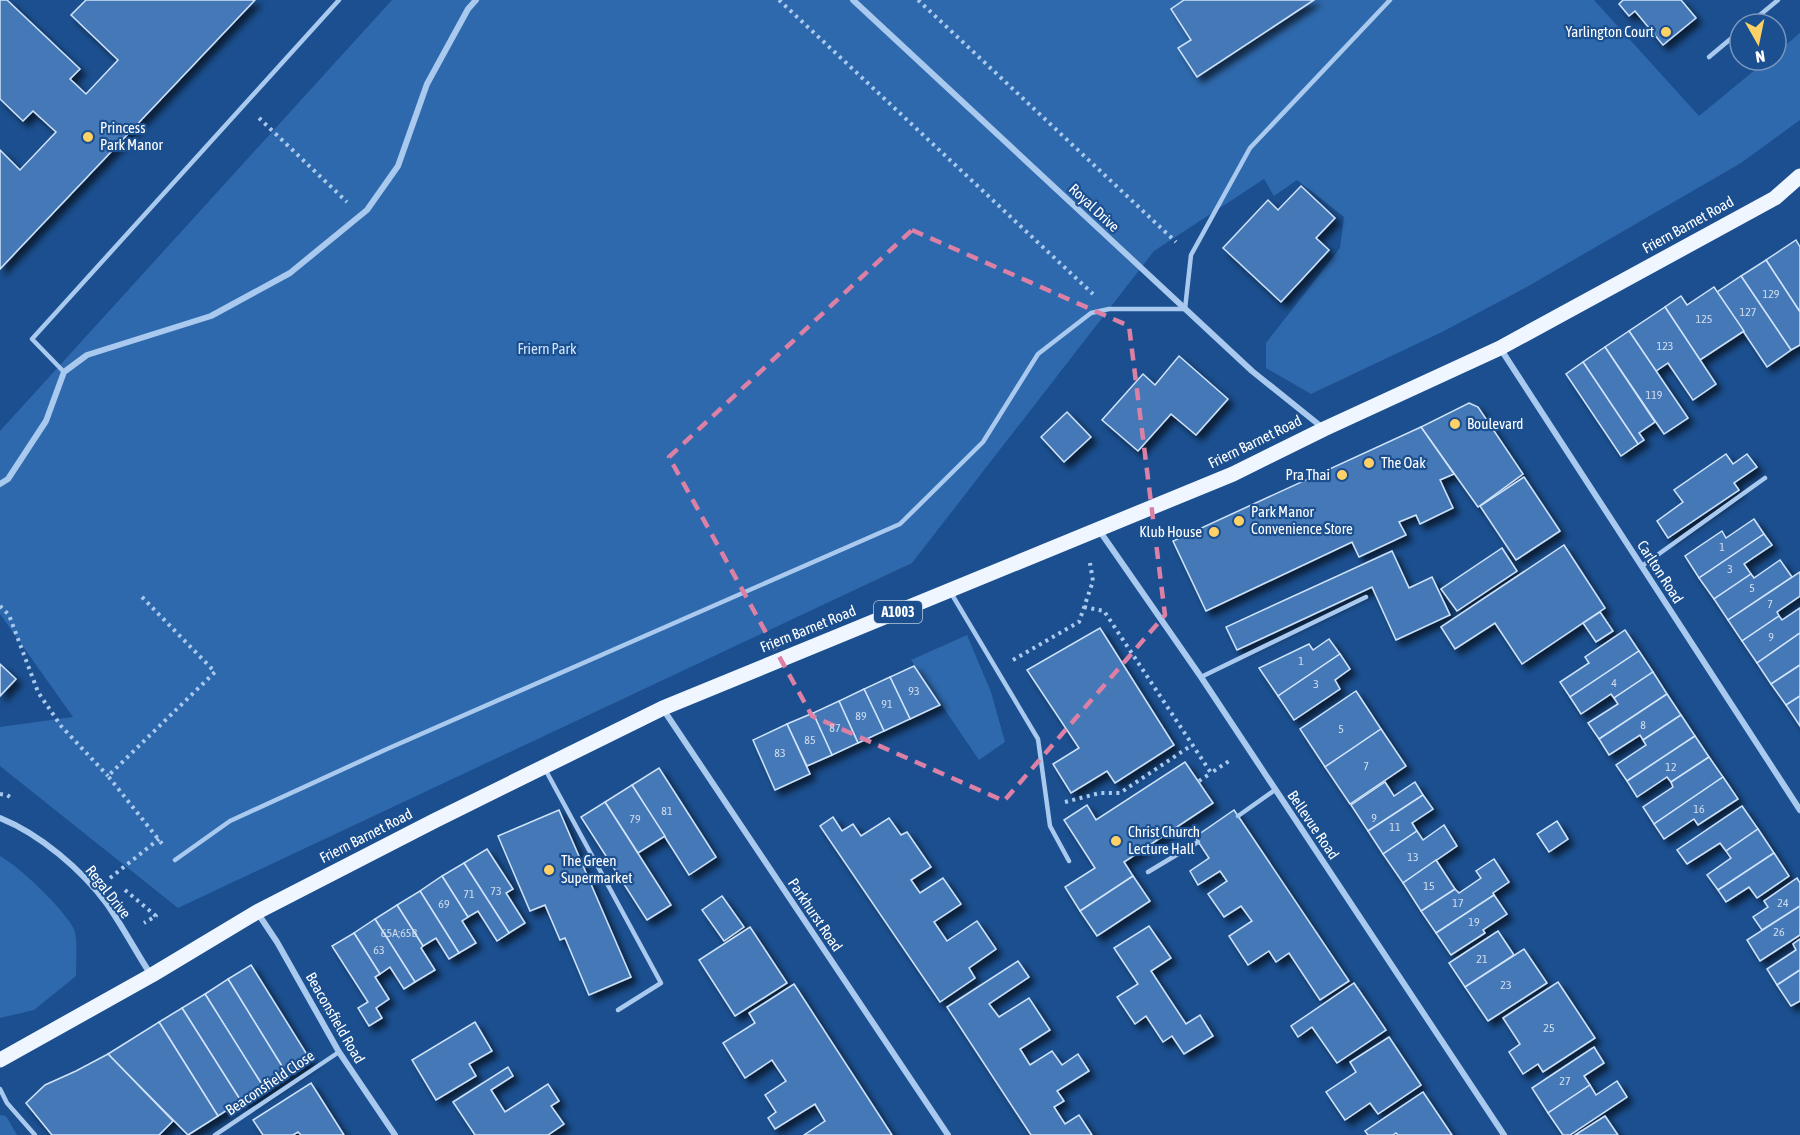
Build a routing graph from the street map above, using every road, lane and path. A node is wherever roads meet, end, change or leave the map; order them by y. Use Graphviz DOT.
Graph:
graph roads {
  1 [pos="339,0"];
  2 [pos="476,0"];
  3 [pos="779,0"];
  4 [pos="853,0"];
  5 [pos="918,0"];
  6 [pos="1390,0"];
  7 [pos="1778,0"];
  8 [pos="1764,12"];
  9 [pos="1728,42"];
  10 [pos="1709,57"];
  11 [pos="244,104"];
  12 [pos="1800,176"];
  13 [pos="360,215"];
  14 [pos="1191,255"];
  15 [pos="1109,309"];
  16 [pos="1185,309"];
  17 [pos="1500,348"];
  18 [pos="64,372"];
  19 [pos="1324,429"];
  20 [pos="1765,478"];
  21 [pos="0,484"];
  22 [pos="1100,530"];
  23 [pos="1090,563"];
  24 [pos="1642,566"];
  25 [pos="950,591"];
  26 [pos="142,597"];
  27 [pos="1366,597"];
  28 [pos="0,606"];
  29 [pos="1084,607"];
  30 [pos="997,670"];
  31 [pos="1201,677"];
  32 [pos="663,708"];
  33 [pos="1192,745"];
  34 [pos="1248,749"];
  35 [pos="544,767"];
  36 [pos="1211,773"];
  37 [pos="108,776"];
  38 [pos="1199,782"];
  39 [pos="1044,785"];
  40 [pos="1275,790"];
  41 [pos="1800,810"];
  42 [pos="1238,816"];
  43 [pos="0,818"];
  44 [pos="159,839"];
  45 [pos="1198,842"];
  46 [pos="175,860"];
  47 [pos="1069,861"];
  48 [pos="1148,872"];
  49 [pos="110,878"];
  50 [pos="257,912"];
  51 [pos="152,975"];
  52 [pos="618,1010"];
  53 [pos="339,1052"];
  54 [pos="0,1060"];
  55 [pos="0,1089"];
  56 [pos="35,1135"];
  57 [pos="215,1135"];
  58 [pos="395,1135"];
  59 [pos="948,1135"];
  60 [pos="1504,1135"];
  1 -- 11 [label="lane"];
  2 -- 13 [label="street"];
  3 -- 15 [label="path"];
  4 -- 16 [label="street, Royal Drive"];
  5 -- 14 [label="path"];
  6 -- 14 [label="lane"];
  7 -- 8 [label="lane"];
  9 -- 10 [label="lane"];
  11 -- 13 [label="path"];
  11 -- 18 [label="lane"];
  12 -- 17 [label="main road, Friern Barnet Road / A1003"];
  13 -- 18 [label="street"];
  14 -- 16 [label="lane"];
  15 -- 16 [label="lane"];
  15 -- 46 [label="lane"];
  16 -- 19 [label="street, Royal Drive"];
  17 -- 19 [label="main road, Friern Barnet Road / A1003"];
  17 -- 24 [label="street, Carlton Road"];
  18 -- 21 [label="street"];
  19 -- 22 [label="main road, Friern Barnet Road / A1003"];
  20 -- 24 [label="lane"];
  22 -- 25 [label="main road, Friern Barnet Road / A1003"];
  22 -- 31 [label="street, Bellevue Road"];
  23 -- 29 [label="path"];
  24 -- 41 [label="street, Carlton Road"];
  25 -- 30 [label="lane"];
  25 -- 32 [label="main road, Friern Barnet Road / A1003"];
  26 -- 37 [label="path"];
  27 -- 31 [label="lane"];
  28 -- 37 [label="path"];
  29 -- 30 [label="path"];
  29 -- 33 [label="path"];
  30 -- 39 [label="lane"];
  31 -- 34 [label="street, Bellevue Road"];
  32 -- 35 [label="main road, Friern Barnet Road / A1003"];
  32 -- 59 [label="street, Parkhurst Road"];
  33 -- 36 [label="path"];
  33 -- 39 [label="path"];
  34 -- 36 [label="path"];
  34 -- 40 [label="street, Bellevue Road"];
  35 -- 50 [label="main road, Friern Barnet Road / A1003"];
  35 -- 52 [label="lane"];
  36 -- 38 [label="path"];
  37 -- 44 [label="path"];
  39 -- 47 [label="lane"];
  40 -- 42 [label="lane"];
  40 -- 60 [label="street, Bellevue Road"];
  43 -- 51 [label="street, Regal Drive"];
  44 -- 46 [label="path"];
  44 -- 49 [label="path"];
  45 -- 48 [label="lane"];
  50 -- 51 [label="main road, Friern Barnet Road / A1003"];
  50 -- 53 [label="street, Beaconsfield Road"];
  51 -- 54 [label="main road, Friern Barnet Road / A1003"];
  53 -- 57 [label="lane, Beaconsfield Close"];
  53 -- 58 [label="street, Beaconsfield Road"];
  55 -- 56 [label="lane"];
}
